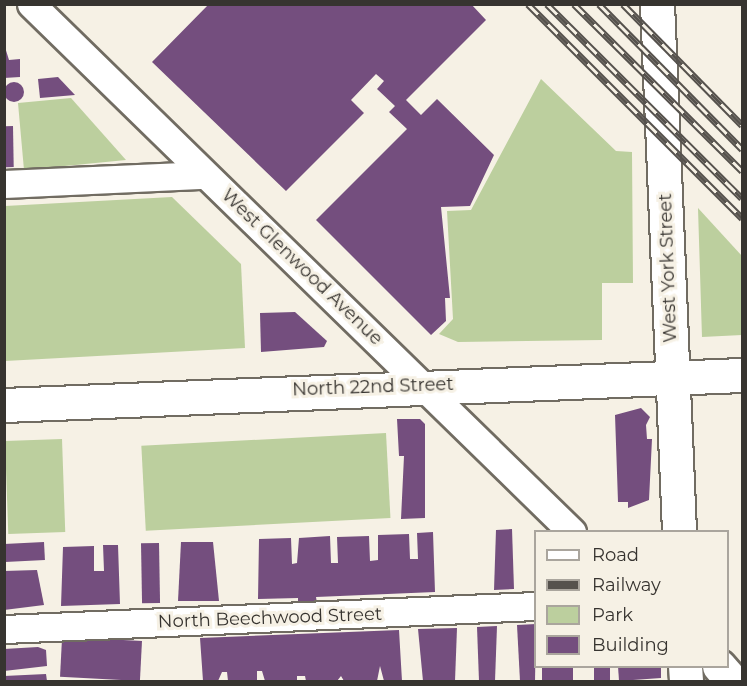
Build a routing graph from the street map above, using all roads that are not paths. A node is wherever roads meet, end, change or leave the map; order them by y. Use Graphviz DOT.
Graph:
graph roads {
  1 [pos="31,4"];
  2 [pos="657,4"];
  3 [pos="205,175"];
  4 [pos="4,184"];
  5 [pos="742,375"];
  6 [pos="673,378"];
  7 [pos="425,385"];
  8 [pos="4,405"];
  9 [pos="571,530"];
  10 [pos="680,530"];
  11 [pos="534,606"];
  12 [pos="4,629"];
  13 [pos="721,668"];
  14 [pos="733,681"];
  1 -- 3 [label="street, West Glenwood Avenue"];
  2 -- 6 [label="main road, West York Street"];
  3 -- 4 [label="street"];
  3 -- 7 [label="street, West Glenwood Avenue"];
  5 -- 6 [label="main road, North 22nd Street"];
  6 -- 7 [label="main road, North 22nd Street"];
  6 -- 10 [label="main road, West York Street"];
  7 -- 8 [label="main road, North 22nd Street"];
  7 -- 9 [label="street, West Glenwood Avenue"];
  11 -- 12 [label="street, North Beechwood Street"];
  13 -- 14 [label="main road"];
}
